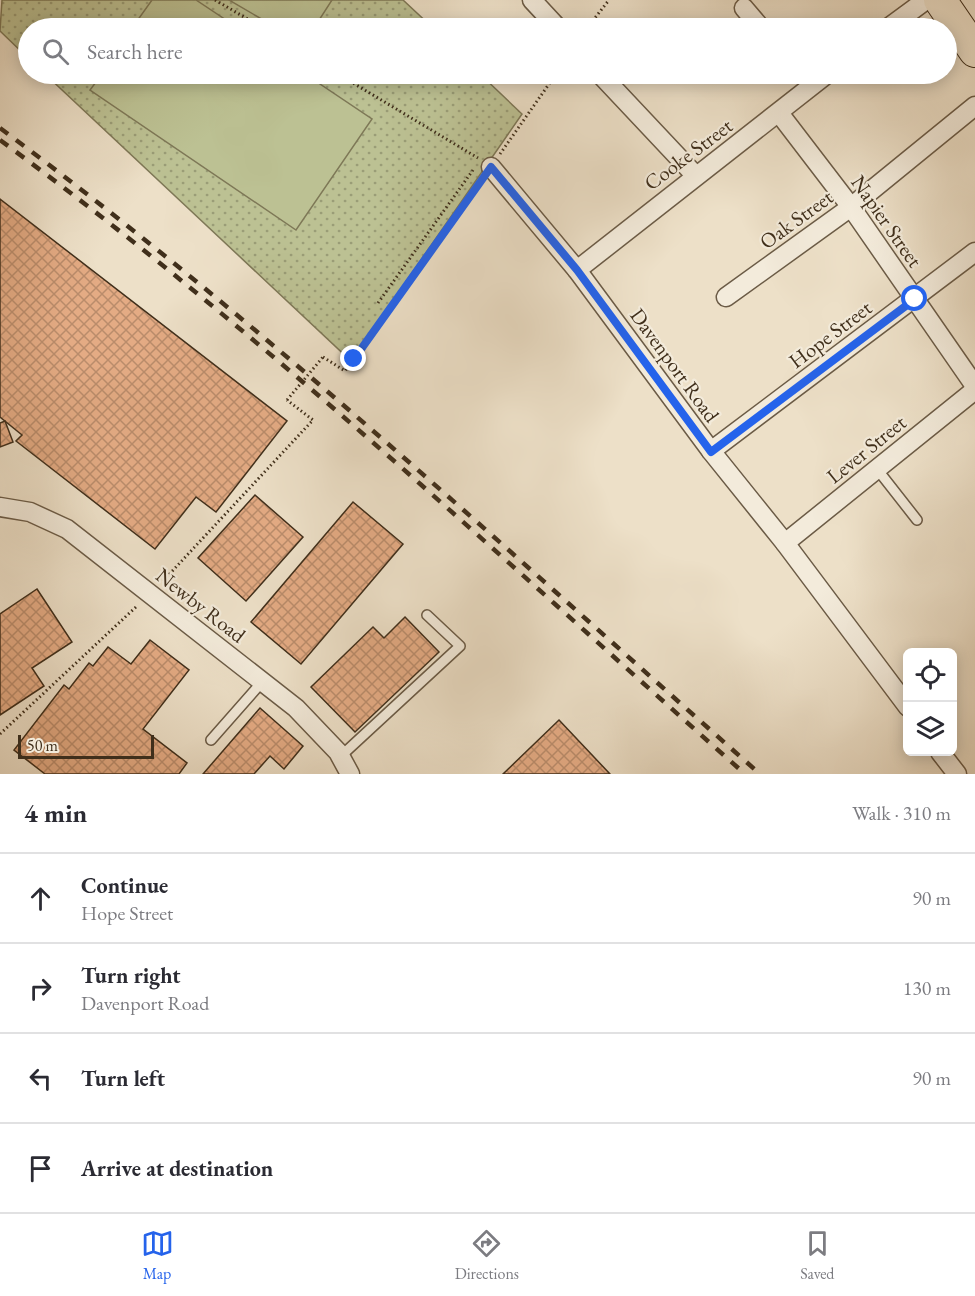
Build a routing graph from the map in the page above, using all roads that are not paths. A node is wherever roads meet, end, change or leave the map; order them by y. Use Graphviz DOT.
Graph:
graph roads {
  1 [pos="532,0"];
  2 [pos="926,0"];
  3 [pos="940,0"];
  4 [pos="744,8"];
  5 [pos="549,18"];
  6 [pos="752,18"];
  7 [pos="902,18"];
  8 [pos="952,18"];
  9 [pos="957,25"];
  10 [pos="975,51"];
  11 [pos="609,84"];
  12 [pos="801,84"];
  13 [pos="975,106"];
  14 [pos="779,113"];
  15 [pos="486,163"];
  16 [pos="695,176"];
  17 [pos="851,207"];
  18 [pos="975,252"];
  19 [pos="577,270"];
  20 [pos="726,297"];
  21 [pos="915,299"];
  22 [pos="975,388"];
  23 [pos="711,452"];
  24 [pos="877,469"];
  25 [pos="0,507"];
  26 [pos="917,520"];
  27 [pos="785,543"];
  28 [pos="427,615"];
  29 [pos="262,682"];
  30 [pos="904,702"];
  31 [pos="212,740"];
  32 [pos="341,756"];
  33 [pos="943,756"];
  34 [pos="350,774"];
  35 [pos="957,774"];
  1 -- 5 [label="street"];
  2 -- 7 [label="street"];
  3 -- 8 [label="highway"];
  4 -- 6 [label="street"];
  9 -- 10 [label="highway"];
  11 -- 16 [label="street"];
  12 -- 14 [label="street, Cooke Street"];
  13 -- 17 [label="street, Oak Street"];
  14 -- 16 [label="street, Cooke Street"];
  14 -- 17 [label="street, Napier Street"];
  15 -- 19 [label="street, Davenport Road"];
  16 -- 19 [label="street, Cooke Street"];
  17 -- 20 [label="street, Oak Street"];
  17 -- 21 [label="street, Napier Street"];
  18 -- 21 [label="street, Hope Street"];
  19 -- 23 [label="street, Davenport Road"];
  21 -- 22 [label="street, Napier Street"];
  21 -- 23 [label="street, Hope Street"];
  22 -- 24 [label="street, Lever Street"];
  23 -- 27 [label="street, Davenport Road"];
  24 -- 26 [label="lane"];
  24 -- 27 [label="street, Lever Street"];
  25 -- 29 [label="street, Newby Road"];
  27 -- 30 [label="street, Davenport Road"];
  28 -- 32 [label="lane"];
  29 -- 31 [label="lane"];
  29 -- 32 [label="street, Newby Road"];
  32 -- 34 [label="street, Newby Road"];
  33 -- 35 [label="street"];
}
